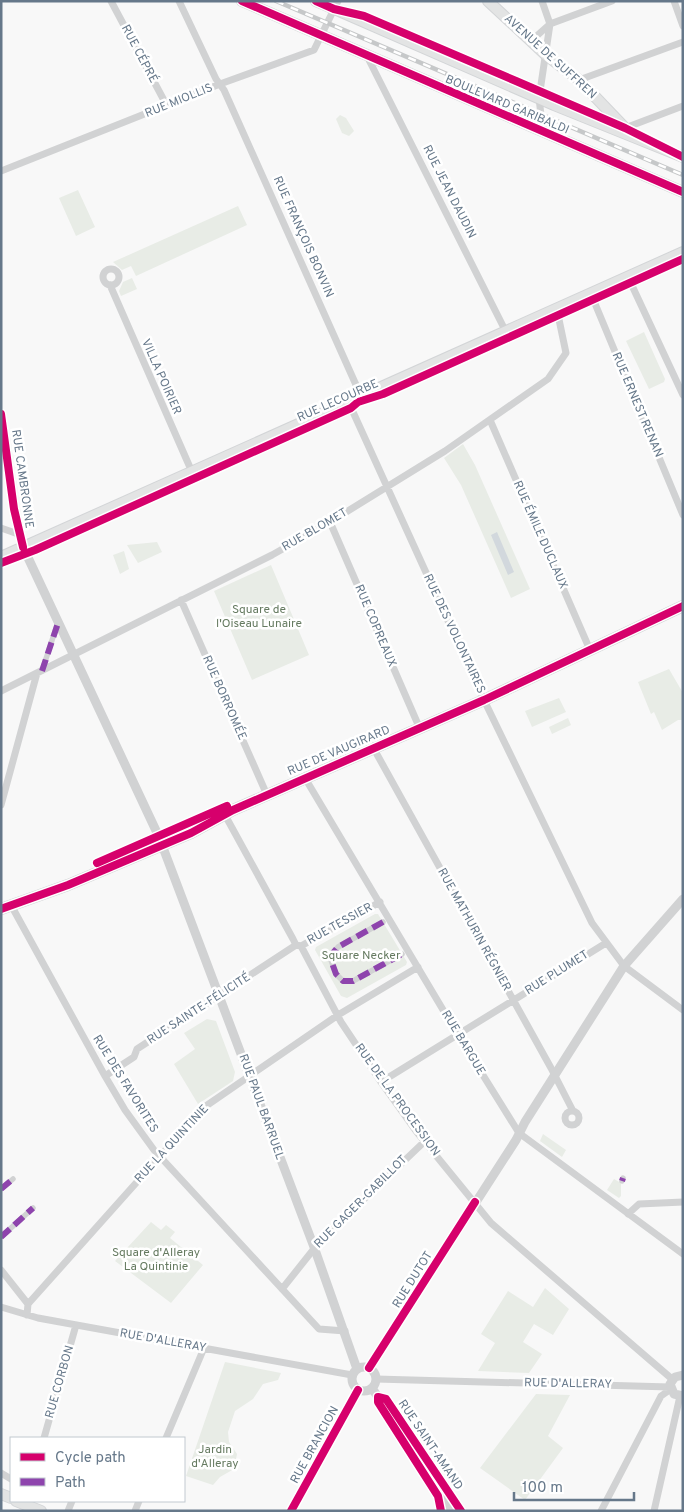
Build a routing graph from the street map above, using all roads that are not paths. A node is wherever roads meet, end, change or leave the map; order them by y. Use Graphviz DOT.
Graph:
graph roads {
  1 [pos="111,1"];
  2 [pos="179,1"];
  3 [pos="242,1"];
  4 [pos="316,1"];
  5 [pos="488,1"];
  6 [pos="542,1"];
  7 [pos="612,1"];
  8 [pos="674,1"];
  9 [pos="336,5"];
  10 [pos="550,24"];
  11 [pos="683,26"];
  12 [pos="322,38"];
  13 [pos="531,42"];
  14 [pos="683,42"];
  15 [pos="546,55"];
  16 [pos="368,58"];
  17 [pos="579,80"];
  18 [pos="220,84"];
  19 [pos="539,98"];
  20 [pos="167,106"];
  21 [pos="683,106"];
  22 [pos="543,132"];
  23 [pos="628,132"];
  24 [pos="683,158"];
  25 [pos="1,170"];
  26 [pos="683,192"];
  27 [pos="683,252"];
  28 [pos="628,277"];
  29 [pos="110,285"];
  30 [pos="591,294"];
  31 [pos="557,310"];
  32 [pos="506,332"];
  33 [pos="683,395"];
  34 [pos="361,396"];
  35 [pos="348,401"];
  36 [pos="1,414"];
  37 [pos="490,420"];
  38 [pos="192,472"];
  39 [pos="387,488"];
  40 [pos="683,515"];
  41 [pos="330,522"];
  42 [pos="1,528"];
  43 [pos="18,534"];
  44 [pos="23,547"];
  45 [pos="1,557"];
  46 [pos="181,600"];
  47 [pos="683,606"];
  48 [pos="59,620"];
  49 [pos="590,650"];
  50 [pos="74,653"];
  51 [pos="40,672"];
  52 [pos="1,691"];
  53 [pos="484,700"];
  54 [pos="420,729"];
  55 [pos="374,749"];
  56 [pos="305,778"];
  57 [pos="267,795"];
  58 [pos="1,805"];
  59 [pos="225,815"];
  60 [pos="162,846"];
  61 [pos="683,899"];
  62 [pos="380,902"];
  63 [pos="6,907"];
  64 [pos="383,922"];
  65 [pos="606,943"];
  66 [pos="298,946"];
  67 [pos="402,954"];
  68 [pos="624,966"];
  69 [pos="418,967"];
  70 [pos="218,995"];
  71 [pos="513,1000"];
  72 [pos="683,1010"];
  73 [pos="338,1015"];
  74 [pos="458,1034"];
  75 [pos="555,1075"];
  76 [pos="105,1076"];
  77 [pos="250,1077"];
  78 [pos="381,1082"];
  79 [pos="573,1111"];
  80 [pos="519,1133"];
  81 [pos="424,1142"];
  82 [pos="159,1156"];
  83 [pos="13,1179"];
  84 [pos="1,1189"];
  85 [pos="475,1202"];
  86 [pos="683,1202"];
  87 [pos="33,1208"];
  88 [pos="628,1214"];
  89 [pos="1,1237"];
  90 [pos="314,1247"];
  91 [pos="683,1254"];
  92 [pos="1,1270"];
  93 [pos="282,1289"];
  94 [pos="28,1304"];
  95 [pos="1,1307"];
  96 [pos="27,1315"];
  97 [pos="76,1325"];
  98 [pos="345,1331"];
  99 [pos="204,1348"];
  100 [pos="370,1368"];
  101 [pos="354,1372"];
  102 [pos="683,1375"];
  103 [pos="376,1379"];
  104 [pos="671,1385"];
  105 [pos="372,1388"];
  106 [pos="358,1390"];
  107 [pos="682,1396"];
  108 [pos="44,1437"];
  109 [pos="166,1437"];
  110 [pos="292,1511"];
  111 [pos="452,1511"];
  112 [pos="601,1511"];
  113 [pos="654,1511"];
  1 -- 20 [label="street, RUE CÉPRÉ"];
  2 -- 18 [label="street, RUE FRANÇOIS BONVIN"];
  3 -- 12 [label="main road, BOULEVARD GARIBALDI"];
  4 -- 9 [label="main road, BOULEVARD GARIBALDI"];
  5 -- 13 [label="main road, AVENUE DE SUFFREN"];
  6 -- 10 [label="street"];
  7 -- 10 [label="street"];
  8 -- 11 [label="street"];
  9 -- 12 [label="street, RUE MIOLLIS"];
  9 -- 19 [label="main road, BOULEVARD GARIBALDI"];
  10 -- 13 [label="street"];
  10 -- 15 [label="street"];
  12 -- 16 [label="main road, BOULEVARD GARIBALDI"];
  12 -- 18 [label="street, RUE MIOLLIS"];
  13 -- 15 [label="main road, AVENUE DE SUFFREN"];
  14 -- 17 [label="street"];
  15 -- 17 [label="main road, AVENUE DE SUFFREN"];
  15 -- 19 [label="street"];
  16 -- 22 [label="main road, BOULEVARD GARIBALDI"];
  16 -- 32 [label="street, RUE JEAN DAUDIN"];
  17 -- 23 [label="main road, AVENUE DE SUFFREN"];
  18 -- 20 [label="street, RUE MIOLLIS"];
  18 -- 34 [label="street, RUE FRANÇOIS BONVIN"];
  19 -- 22 [label="street"];
  19 -- 23 [label="main road, BOULEVARD GARIBALDI"];
  20 -- 25 [label="street, RUE MIOLLIS"];
  21 -- 23 [label="street"];
  22 -- 26 [label="main road, BOULEVARD GARIBALDI"];
  23 -- 24 [label="main road, BOULEVARD GARIBALDI"];
  27 -- 28 [label="main road, RUE LECOURBE"];
  28 -- 30 [label="main road, RUE LECOURBE"];
  28 -- 33 [label="street"];
  29 -- 38 [label="street, VILLA POIRIER"];
  30 -- 31 [label="main road, RUE LECOURBE"];
  30 -- 40 [label="street, RUE ERNEST RENAN"];
  31 -- 32 [label="main road, RUE LECOURBE"];
  31 -- 37 [label="street, RUE BLOMET"];
  32 -- 34 [label="main road, RUE LECOURBE"];
  34 -- 35 [label="main road, RUE LECOURBE"];
  35 -- 38 [label="main road, RUE LECOURBE"];
  35 -- 39 [label="street, RUE DES VOLONTAIRES"];
  36 -- 43 [label="street, RUE CAMBRONNE"];
  37 -- 39 [label="street, RUE BLOMET"];
  37 -- 49 [label="street, RUE ÉMILE DUCLAUX"];
  38 -- 44 [label="main road, RUE LECOURBE"];
  39 -- 41 [label="street, RUE BLOMET"];
  39 -- 53 [label="street, RUE DES VOLONTAIRES"];
  41 -- 46 [label="street, RUE BLOMET"];
  41 -- 54 [label="street, RUE COPREAUX"];
  42 -- 43 [label="street"];
  43 -- 44 [label="street, RUE CAMBRONNE"];
  44 -- 45 [label="main road, RUE LECOURBE"];
  44 -- 48 [label="street, RUE CAMBRONNE"];
  46 -- 50 [label="street, RUE BLOMET"];
  46 -- 57 [label="street, RUE BORROMÉE"];
  47 -- 49 [label="main road, RUE DE VAUGIRARD"];
  48 -- 50 [label="street, RUE CAMBRONNE"];
  48 -- 51 [label="street"];
  49 -- 53 [label="main road, RUE DE VAUGIRARD"];
  50 -- 51 [label="street, RUE BLOMET"];
  50 -- 60 [label="street, RUE CAMBRONNE"];
  51 -- 52 [label="street, RUE BLOMET"];
  51 -- 58 [label="street"];
  53 -- 54 [label="main road, RUE DE VAUGIRARD"];
  53 -- 65 [label="street, RUE DES VOLONTAIRES"];
  54 -- 55 [label="main road, RUE DE VAUGIRARD"];
  55 -- 56 [label="main road, RUE DE VAUGIRARD"];
  55 -- 71 [label="street, RUE MATHURIN RÉGNIER"];
  56 -- 57 [label="main road, RUE DE VAUGIRARD"];
  56 -- 62 [label="street, RUE BARGUE"];
  57 -- 59 [label="main road, RUE DE VAUGIRARD"];
  59 -- 60 [label="main road, RUE DE VAUGIRARD"];
  59 -- 66 [label="street, RUE DE LA PROCESSION"];
  60 -- 63 [label="main road, RUE DE VAUGIRARD"];
  60 -- 70 [label="street, RUE PAUL BARRUEL"];
  61 -- 68 [label="street, RUE DUTOT"];
  62 -- 66 [label="street, RUE TESSIER"];
  62 -- 69 [label="street, RUE BARGUE"];
  63 -- 76 [label="street, RUE DES FAVORITES"];
  64 -- 67 [label="street"];
  65 -- 68 [label="street, RUE DES VOLONTAIRES"];
  65 -- 71 [label="street, RUE PLUMET"];
  66 -- 70 [label="street, RUE SAINTE-FÉLICITÉ"];
  66 -- 73 [label="street, RUE DE LA PROCESSION"];
  68 -- 72 [label="street, RUE DES VOLONTAIRES"];
  68 -- 75 [label="street, RUE DUTOT"];
  69 -- 73 [label="street, RUE LA QUINTINIE"];
  69 -- 74 [label="street, RUE BARGUE"];
  70 -- 76 [label="street, RUE SAINTE-FÉLICITÉ"];
  70 -- 77 [label="street, RUE PAUL BARRUEL"];
  71 -- 74 [label="street, RUE PLUMET"];
  71 -- 75 [label="street, RUE MATHURIN RÉGNIER"];
  73 -- 77 [label="street, RUE LA QUINTINIE"];
  73 -- 78 [label="street, RUE DE LA PROCESSION"];
  74 -- 78 [label="street, RUE PLUMET"];
  74 -- 80 [label="street, RUE BARGUE"];
  75 -- 79 [label="street, RUE MATHURIN RÉGNIER"];
  75 -- 80 [label="street, RUE DUTOT"];
  76 -- 82 [label="street, RUE DES FAVORITES"];
  77 -- 82 [label="street, RUE LA QUINTINIE"];
  77 -- 90 [label="street, RUE PAUL BARRUEL"];
  78 -- 81 [label="street, RUE DE LA PROCESSION"];
  80 -- 85 [label="street, RUE DUTOT"];
  80 -- 88 [label="street, RUE BARGUE"];
  81 -- 85 [label="street, RUE DE LA PROCESSION"];
  81 -- 90 [label="street, RUE GAGER-GABILLOT"];
  82 -- 93 [label="street, RUE DES FAVORITES"];
  82 -- 94 [label="street, RUE LA QUINTINIE"];
  83 -- 84 [label="street"];
  85 -- 100 [label="street, RUE DUTOT"];
  85 -- 104 [label="street, RUE DE LA PROCESSION"];
  86 -- 88 [label="street"];
  87 -- 89 [label="street"];
  88 -- 91 [label="street, RUE BARGUE"];
  90 -- 93 [label="street, RUE GAGER-GABILLOT"];
  90 -- 98 [label="street, RUE PAUL BARRUEL"];
  92 -- 94 [label="street"];
  93 -- 98 [label="street, RUE DES FAVORITES"];
  94 -- 96 [label="street"];
  95 -- 96 [label="street, RUE D'ALLERAY"];
  96 -- 97 [label="street, RUE D'ALLERAY"];
  97 -- 99 [label="street, RUE D'ALLERAY"];
  97 -- 108 [label="street, RUE CORBON"];
  98 -- 101 [label="street, RUE PAUL BARRUEL"];
  99 -- 101 [label="street, RUE D'ALLERAY"];
  99 -- 109 [label="street"];
  100 -- 101 [label="street"];
  100 -- 103 [label="street"];
  101 -- 106 [label="street"];
  102 -- 104 [label="street"];
  103 -- 104 [label="street, RUE D'ALLERAY"];
  103 -- 105 [label="street"];
  104 -- 107 [label="street"];
  104 -- 112 [label="street"];
  105 -- 106 [label="street"];
  105 -- 111 [label="street, RUE SAINT-AMAND"];
  106 -- 110 [label="street, RUE BRANCION"];
  107 -- 113 [label="street"];
}
